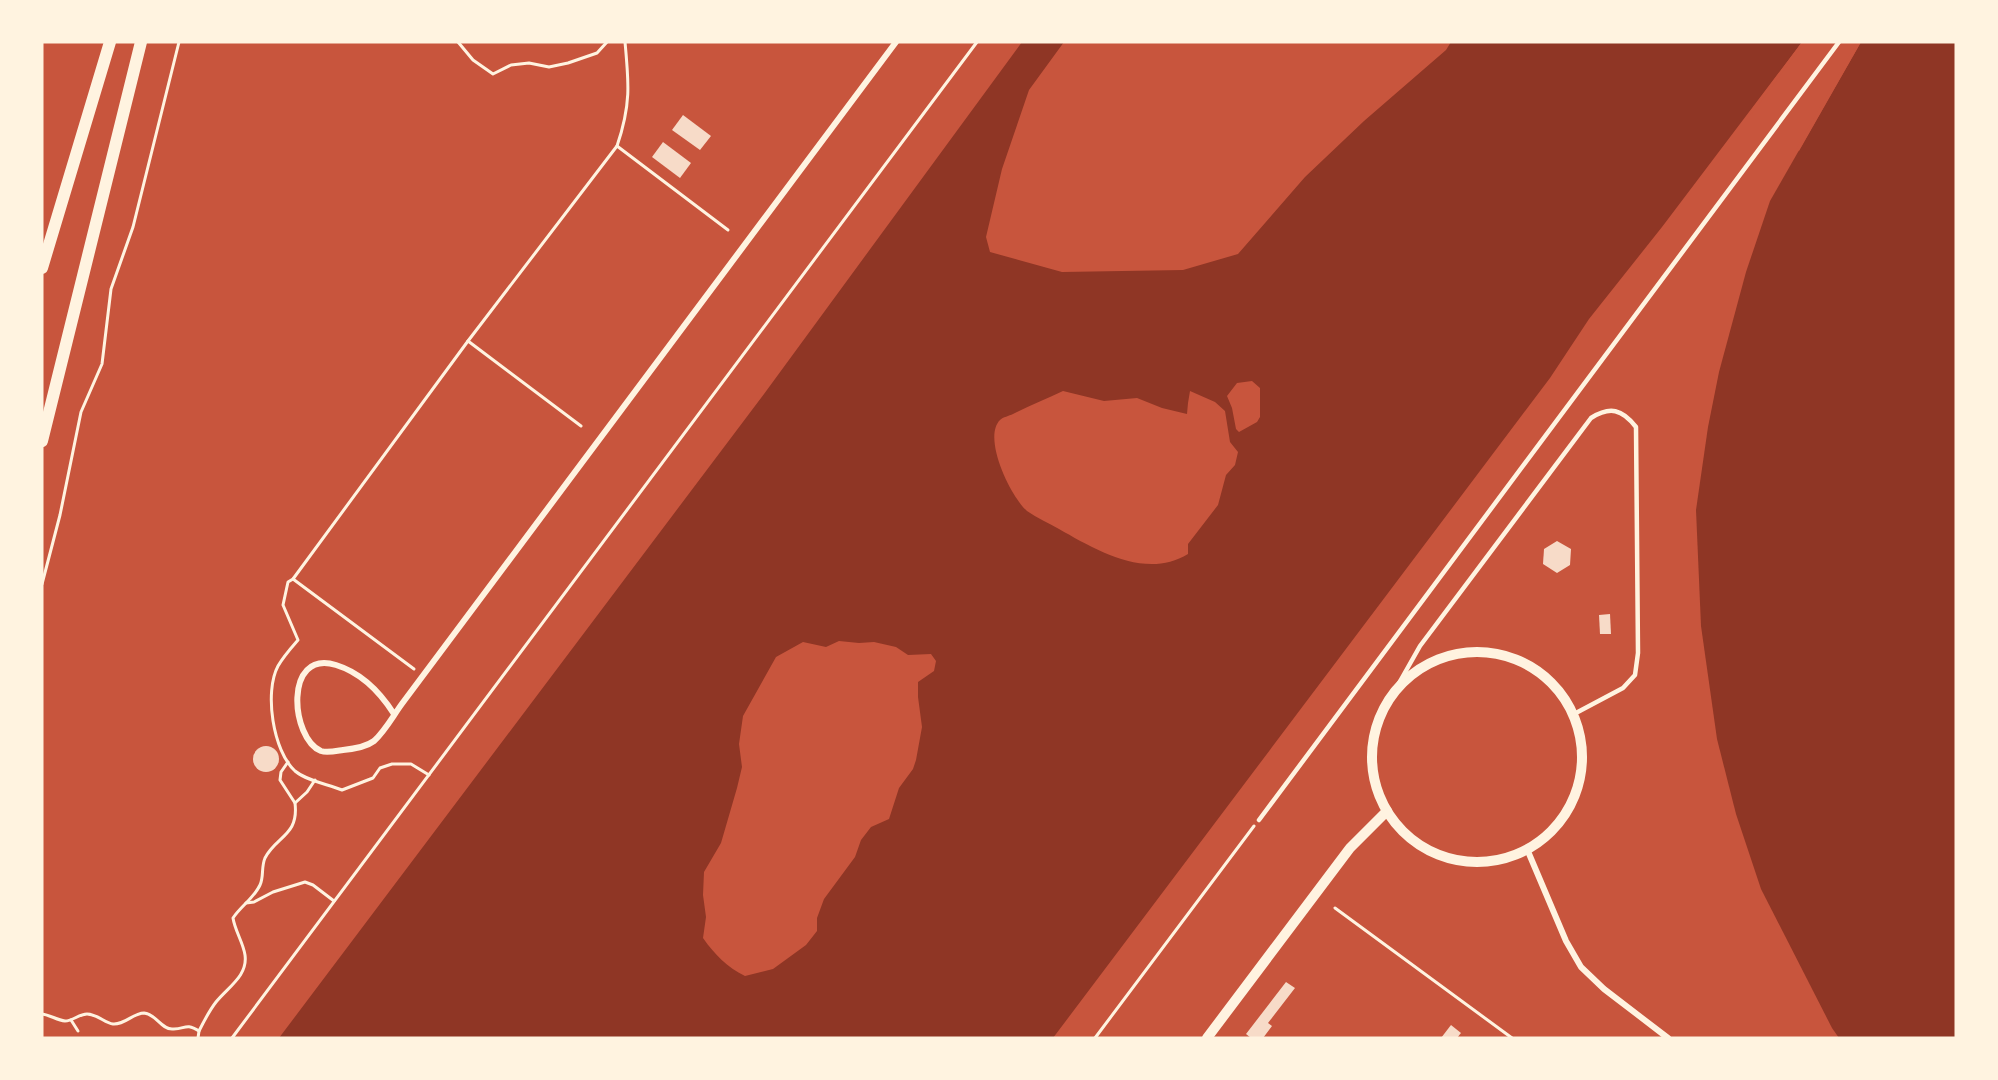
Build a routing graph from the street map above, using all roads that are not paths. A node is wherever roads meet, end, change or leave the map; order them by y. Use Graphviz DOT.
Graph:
graph roads {
  1 [pos="110,42"];
  2 [pos="141,42"];
  3 [pos="896,42"];
  4 [pos="1839,42"];
  5 [pos="42,268"];
  6 [pos="42,441"];
  7 [pos="1394,692"];
  8 [pos="394,714"];
  9 [pos="1574,714"];
  10 [pos="1387,811"];
  11 [pos="1259,820"];
  12 [pos="1527,849"];
  13 [pos="1207,1038"];
  14 [pos="1668,1038"];
  1 -- 5 [label="main road"];
  2 -- 6 [label="main road"];
  3 -- 8 [label="street"];
  4 -- 11 [label="lane"];
  7 -- 9 [label="street"];
  7 -- 9 [label="lane"];
  7 -- 10 [label="street"];
  8 -- 8 [label="street"];
  9 -- 12 [label="street"];
  10 -- 12 [label="street"];
  10 -- 13 [label="street"];
  12 -- 14 [label="street"];
}
